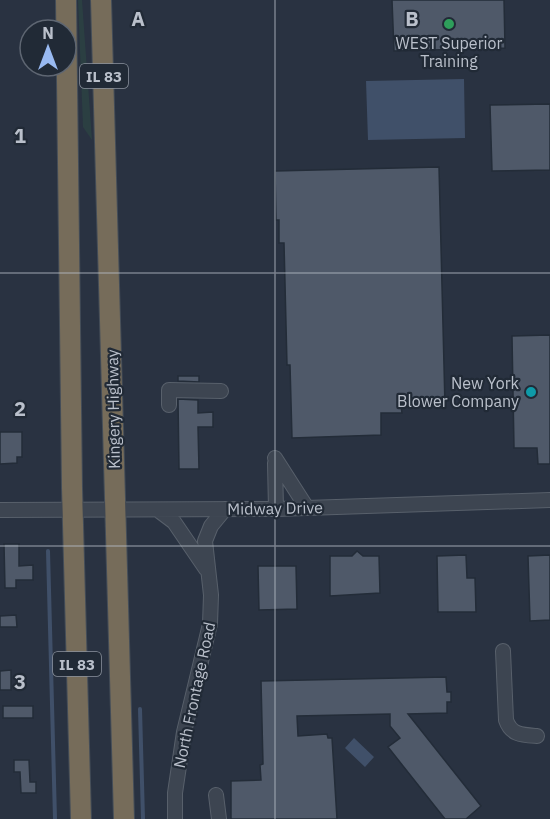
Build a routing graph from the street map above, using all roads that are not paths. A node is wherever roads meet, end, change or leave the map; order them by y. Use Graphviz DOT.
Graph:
graph roads {
  1 [pos="66,0"];
  2 [pos="101,0"];
  3 [pos="220,391"];
  4 [pos="169,405"];
  5 [pos="550,500"];
  6 [pos="307,508"];
  7 [pos="225,509"];
  8 [pos="276,509"];
  9 [pos="0,510"];
  10 [pos="73,510"];
  11 [pos="115,510"];
  12 [pos="158,510"];
  13 [pos="208,570"];
  14 [pos="503,651"];
  15 [pos="537,736"];
  16 [pos="216,795"];
  17 [pos="81,819"];
  18 [pos="124,819"];
  19 [pos="175,819"];
  20 [pos="219,819"];
  1 -- 10 [label="highway, IL 83"];
  2 -- 11 [label="highway, Kingery Highway / IL 83"];
  3 -- 4 [label="street"];
  5 -- 6 [label="street, Midway Drive"];
  6 -- 8 [label="street, Midway Drive"];
  6 -- 8 [label="street"];
  7 -- 8 [label="street, Midway Drive"];
  7 -- 12 [label="street, Midway Drive"];
  7 -- 13 [label="street, North Frontage Road"];
  9 -- 10 [label="street, Midway Drive"];
  10 -- 11 [label="street, Midway Drive"];
  10 -- 17 [label="highway, IL 83"];
  11 -- 12 [label="street, Midway Drive"];
  11 -- 18 [label="highway, Kingery Highway / IL 83"];
  12 -- 13 [label="street"];
  13 -- 19 [label="street, North Frontage Road"];
  14 -- 15 [label="street"];
  16 -- 20 [label="street"];
}
